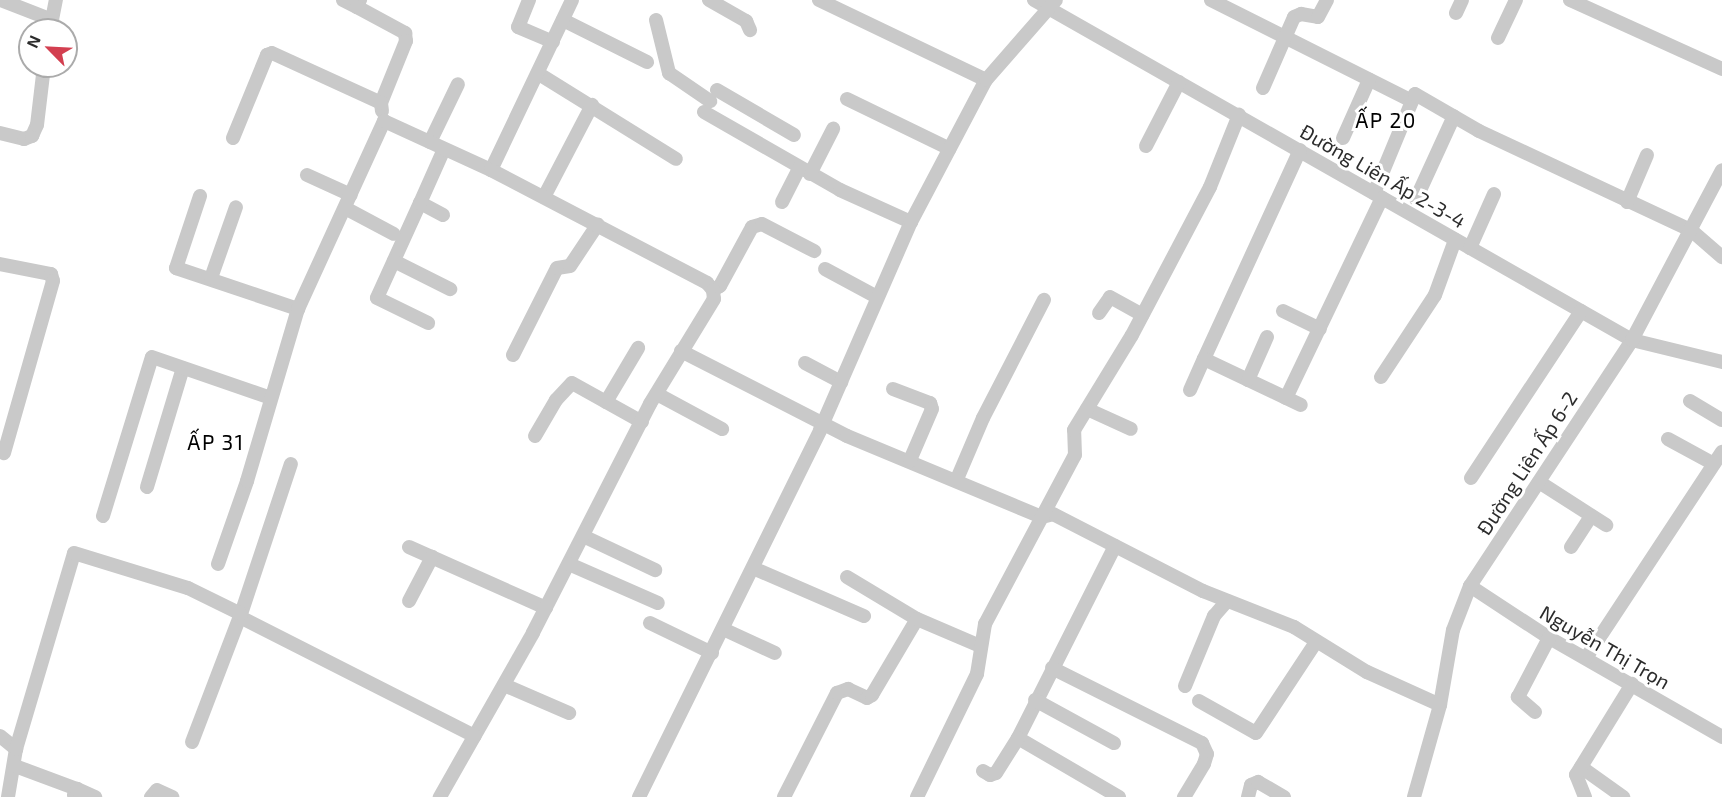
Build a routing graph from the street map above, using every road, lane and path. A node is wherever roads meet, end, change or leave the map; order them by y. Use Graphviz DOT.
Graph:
graph roads {
  1 [pos="1,0"];
  2 [pos="56,0"];
  3 [pos="343,0"];
  4 [pos="529,0"];
  5 [pos="572,0"];
  6 [pos="710,0"];
  7 [pos="819,0"];
  8 [pos="1034,0"];
  9 [pos="1211,0"];
  10 [pos="1327,0"];
  11 [pos="1516,0"];
  12 [pos="1570,0"];
  13 [pos="359,3"];
  14 [pos="1052,4"];
  15 [pos="37,18"];
  16 [pos="52,18"];
  17 [pos="562,20"];
  18 [pos="656,20"];
  19 [pos="750,30"];
  20 [pos="1286,38"];
  21 [pos="1497,38"];
  22 [pos="553,42"];
  23 [pos="647,62"];
  24 [pos="1722,69"];
  25 [pos="538,74"];
  26 [pos="42,78"];
  27 [pos="986,80"];
  28 [pos="1369,80"];
  29 [pos="1179,82"];
  30 [pos="458,84"];
  31 [pos="1263,88"];
  32 [pos="847,99"];
  33 [pos="1412,100"];
  34 [pos="711,101"];
  35 [pos="381,104"];
  36 [pos="592,105"];
  37 [pos="1239,115"];
  38 [pos="1454,116"];
  39 [pos="384,122"];
  40 [pos="833,129"];
  41 [pos="0,133"];
  42 [pos="794,135"];
  43 [pos="233,138"];
  44 [pos="1343,138"];
  45 [pos="430,142"];
  46 [pos="1146,146"];
  47 [pos="444,149"];
  48 [pos="950,149"];
  49 [pos="1300,150"];
  50 [pos="1647,155"];
  51 [pos="676,159"];
  52 [pos="490,170"];
  53 [pos="1722,170"];
  54 [pos="805,171"];
  55 [pos="307,175"];
  56 [pos="1494,194"];
  57 [pos="351,195"];
  58 [pos="200,196"];
  59 [pos="1378,196"];
  60 [pos="544,197"];
  61 [pos="1416,199"];
  62 [pos="782,201"];
  63 [pos="1627,202"];
  64 [pos="420,203"];
  65 [pos="236,207"];
  66 [pos="345,208"];
  67 [pos="444,215"];
  68 [pos="911,222"];
  69 [pos="598,224"];
  70 [pos="1692,231"];
  71 [pos="394,234"];
  72 [pos="1455,240"];
  73 [pos="1470,248"];
  74 [pos="814,251"];
  75 [pos="1722,257"];
  76 [pos="394,261"];
  77 [pos="0,264"];
  78 [pos="825,269"];
  79 [pos="211,278"];
  80 [pos="450,289"];
  81 [pos="713,290"];
  82 [pos="877,297"];
  83 [pos="1044,300"];
  84 [pos="298,309"];
  85 [pos="1283,311"];
  86 [pos="1581,311"];
  87 [pos="1099,314"];
  88 [pos="1142,315"];
  89 [pos="428,323"];
  90 [pos="1320,329"];
  91 [pos="1267,337"];
  92 [pos="1632,340"];
  93 [pos="638,348"];
  94 [pos="681,351"];
  95 [pos="513,355"];
  96 [pos="1204,359"];
  97 [pos="1722,362"];
  98 [pos="805,363"];
  99 [pos="183,368"];
  100 [pos="1381,377"];
  101 [pos="1248,380"];
  102 [pos="841,382"];
  103 [pos="893,389"];
  104 [pos="1190,390"];
  105 [pos="657,394"];
  106 [pos="271,398"];
  107 [pos="1286,398"];
  108 [pos="1690,401"];
  109 [pos="606,402"];
  110 [pos="1301,405"];
  111 [pos="1087,409"];
  112 [pos="1722,420"];
  113 [pos="642,422"];
  114 [pos="823,423"];
  115 [pos="722,429"];
  116 [pos="1131,429"];
  117 [pos="536,436"];
  118 [pos="1668,439"];
  119 [pos="4,453"];
  120 [pos="1718,458"];
  121 [pos="910,460"];
  122 [pos="291,464"];
  123 [pos="1471,478"];
  124 [pos="957,479"];
  125 [pos="1539,482"];
  126 [pos="147,488"];
  127 [pos="103,516"];
  128 [pos="1591,516"];
  129 [pos="1042,517"];
  130 [pos="1606,525"];
  131 [pos="583,536"];
  132 [pos="1115,546"];
  133 [pos="409,547"];
  134 [pos="1570,547"];
  135 [pos="432,557"];
  136 [pos="218,564"];
  137 [pos="569,564"];
  138 [pos="753,568"];
  139 [pos="655,570"];
  140 [pos="847,577"];
  141 [pos="1470,586"];
  142 [pos="409,601"];
  143 [pos="1227,601"];
  144 [pos="658,603"];
  145 [pos="546,608"];
  146 [pos="241,616"];
  147 [pos="864,616"];
  148 [pos="917,619"];
  149 [pos="650,623"];
  150 [pos="723,629"];
  151 [pos="1549,638"];
  152 [pos="1316,642"];
  153 [pos="980,646"];
  154 [pos="711,653"];
  155 [pos="775,653"];
  156 [pos="1586,658"];
  157 [pos="1052,668"];
  158 [pos="1632,684"];
  159 [pos="504,685"];
  160 [pos="1185,686"];
  161 [pos="1035,700"];
  162 [pos="1199,701"];
  163 [pos="1440,705"];
  164 [pos="1535,712"];
  165 [pos="568,713"];
  166 [pos="0,736"];
  167 [pos="475,736"];
  168 [pos="1018,738"];
  169 [pos="1722,738"];
  170 [pos="192,742"];
  171 [pos="1114,743"];
  172 [pos="16,749"];
  173 [pos="15,766"];
  174 [pos="1581,767"];
  175 [pos="983,771"];
  176 [pos="75,793"];
  177 [pos="446,795"];
  178 [pos="8,797"];
  179 [pos="95,797"];
  180 [pos="151,797"];
  181 [pos="172,797"];
  182 [pos="639,797"];
  183 [pos="784,797"];
  184 [pos="917,797"];
  185 [pos="1119,797"];
  186 [pos="1184,797"];
  187 [pos="1248,797"];
  188 [pos="1284,797"];
  189 [pos="1414,797"];
  190 [pos="1585,797"];
  191 [pos="1623,797"];
  1 -- 15 [label="street"];
  2 -- 16 [label="street"];
  3 -- 13 [label="street"];
  4 -- 22 [label="street"];
  5 -- 17 [label="street"];
  6 -- 19 [label="street"];
  7 -- 27 [label="street"];
  8 -- 14 [label="street, Đường Liên Ấp 2-3-4"];
  9 -- 20 [label="street"];
  10 -- 20 [label="street"];
  11 -- 21 [label="street"];
  12 -- 24 [label="street"];
  13 -- 35 [label="street"];
  14 -- 27 [label="street"];
  14 -- 29 [label="street, Đường Liên Ấp 2-3-4"];
  17 -- 22 [label="street"];
  17 -- 23 [label="street"];
  18 -- 34 [label="street"];
  20 -- 28 [label="street"];
  20 -- 31 [label="street"];
  22 -- 25 [label="street"];
  25 -- 36 [label="street"];
  25 -- 52 [label="street"];
  26 -- 41 [label="street"];
  27 -- 48 [label="street"];
  28 -- 33 [label="street"];
  28 -- 44 [label="street"];
  29 -- 37 [label="street, Đường Liên Ấp 2-3-4"];
  29 -- 46 [label="street"];
  30 -- 45 [label="street"];
  32 -- 48 [label="street"];
  33 -- 38 [label="street"];
  33 -- 59 [label="street"];
  34 -- 42 [label="street"];
  34 -- 54 [label="street"];
  35 -- 39 [label="street"];
  35 -- 43 [label="street"];
  36 -- 51 [label="street"];
  36 -- 60 [label="street"];
  37 -- 49 [label="street, Đường Liên Ấp 2-3-4"];
  37 -- 88 [label="street"];
  38 -- 61 [label="street"];
  38 -- 63 [label="street"];
  39 -- 45 [label="street"];
  39 -- 57 [label="street"];
  40 -- 54 [label="street"];
  45 -- 47 [label="street"];
  47 -- 52 [label="street"];
  47 -- 64 [label="street"];
  48 -- 68 [label="street"];
  49 -- 59 [label="street, Đường Liên Ấp 2-3-4"];
  49 -- 96 [label="street"];
  50 -- 63 [label="street"];
  52 -- 60 [label="street"];
  53 -- 70 [label="street, Đường Liên Ấp 6-2"];
  54 -- 62 [label="street"];
  54 -- 68 [label="street"];
  55 -- 57 [label="street"];
  56 -- 73 [label="street"];
  57 -- 66 [label="street"];
  58 -- 79 [label="street"];
  59 -- 72 [label="street, Đường Liên Ấp 2-3-4"];
  59 -- 90 [label="street"];
  60 -- 69 [label="street"];
  63 -- 70 [label="street"];
  64 -- 67 [label="street"];
  64 -- 76 [label="street"];
  65 -- 79 [label="street"];
  66 -- 71 [label="street"];
  66 -- 84 [label="street"];
  68 -- 82 [label="street"];
  69 -- 81 [label="street"];
  69 -- 95 [label="street"];
  70 -- 75 [label="street"];
  70 -- 92 [label="street, Đường Liên Ấp 6-2"];
  72 -- 73 [label="street, Đường Liên Ấp 2-3-4"];
  72 -- 100 [label="street"];
  73 -- 86 [label="street, Đường Liên Ấp 2-3-4"];
  74 -- 81 [label="street"];
  76 -- 80 [label="street"];
  76 -- 89 [label="street"];
  77 -- 119 [label="street"];
  78 -- 82 [label="street"];
  79 -- 84 [label="street"];
  81 -- 94 [label="street"];
  82 -- 102 [label="street"];
  83 -- 124 [label="street"];
  84 -- 106 [label="street"];
  85 -- 90 [label="street"];
  86 -- 92 [label="street, Đường Liên Ấp 2-3-4"];
  86 -- 123 [label="street"];
  87 -- 88 [label="street"];
  88 -- 111 [label="street"];
  90 -- 107 [label="street"];
  91 -- 101 [label="street"];
  92 -- 97 [label="street, Đường Liên Ấp 2-3-4"];
  92 -- 125 [label="street, Đường Liên Ấp 6-2"];
  93 -- 109 [label="street"];
  94 -- 105 [label="street"];
  94 -- 114 [label="street"];
  96 -- 101 [label="street"];
  96 -- 104 [label="street"];
  98 -- 102 [label="street"];
  99 -- 106 [label="street"];
  99 -- 126 [label="street"];
  99 -- 127 [label="street"];
  101 -- 107 [label="street"];
  102 -- 114 [label="street"];
  103 -- 121 [label="street"];
  105 -- 113 [label="street"];
  105 -- 115 [label="street"];
  106 -- 136 [label="street"];
  107 -- 110 [label="street"];
  108 -- 112 [label="street"];
  109 -- 113 [label="street"];
  109 -- 117 [label="street"];
  111 -- 116 [label="street"];
  111 -- 129 [label="street"];
  113 -- 131 [label="street"];
  114 -- 121 [label="street"];
  114 -- 138 [label="street"];
  118 -- 120 [label="street"];
  120 -- 156 [label="street"];
  121 -- 124 [label="street"];
  122 -- 146 [label="street"];
  124 -- 129 [label="street"];
  125 -- 128 [label="street"];
  125 -- 141 [label="street, Đường Liên Ấp 6-2"];
  128 -- 130 [label="street"];
  128 -- 134 [label="street"];
  129 -- 132 [label="street"];
  129 -- 153 [label="street"];
  131 -- 137 [label="street"];
  131 -- 139 [label="street"];
  132 -- 143 [label="street"];
  132 -- 157 [label="street"];
  133 -- 135 [label="street"];
  135 -- 142 [label="street"];
  135 -- 145 [label="street"];
  137 -- 144 [label="street"];
  137 -- 145 [label="street"];
  138 -- 147 [label="street"];
  138 -- 150 [label="street"];
  140 -- 148 [label="street"];
  141 -- 151 [label="street, Nguyễn Thị Trọn"];
  141 -- 163 [label="street, Đường Liên Ấp 6-2"];
  143 -- 152 [label="street"];
  143 -- 160 [label="street"];
  145 -- 159 [label="street"];
  146 -- 167 [label="street"];
  146 -- 170 [label="street"];
  146 -- 172 [label="street"];
  148 -- 153 [label="street"];
  148 -- 183 [label="street"];
  149 -- 154 [label="street"];
  150 -- 154 [label="street"];
  150 -- 155 [label="street"];
  151 -- 156 [label="street, Nguyễn Thị Trọn"];
  151 -- 164 [label="street"];
  152 -- 162 [label="street"];
  152 -- 163 [label="street"];
  153 -- 184 [label="street"];
  154 -- 182 [label="street"];
  156 -- 158 [label="street, Nguyễn Thị Trọn"];
  157 -- 161 [label="street"];
  157 -- 186 [label="street"];
  158 -- 169 [label="street, Nguyễn Thị Trọn"];
  158 -- 174 [label="street"];
  159 -- 165 [label="street"];
  159 -- 167 [label="street"];
  161 -- 168 [label="street"];
  161 -- 171 [label="street"];
  163 -- 189 [label="street, Đường Liên Ấp 6-2"];
  166 -- 172 [label="street"];
  167 -- 177 [label="street"];
  168 -- 175 [label="street"];
  168 -- 185 [label="street"];
  172 -- 173 [label="street"];
  173 -- 176 [label="street"];
  173 -- 178 [label="street"];
  174 -- 190 [label="street"];
  174 -- 191 [label="street"];
  176 -- 179 [label="street"];
  180 -- 181 [label="street"];
  187 -- 188 [label="street"];
}
